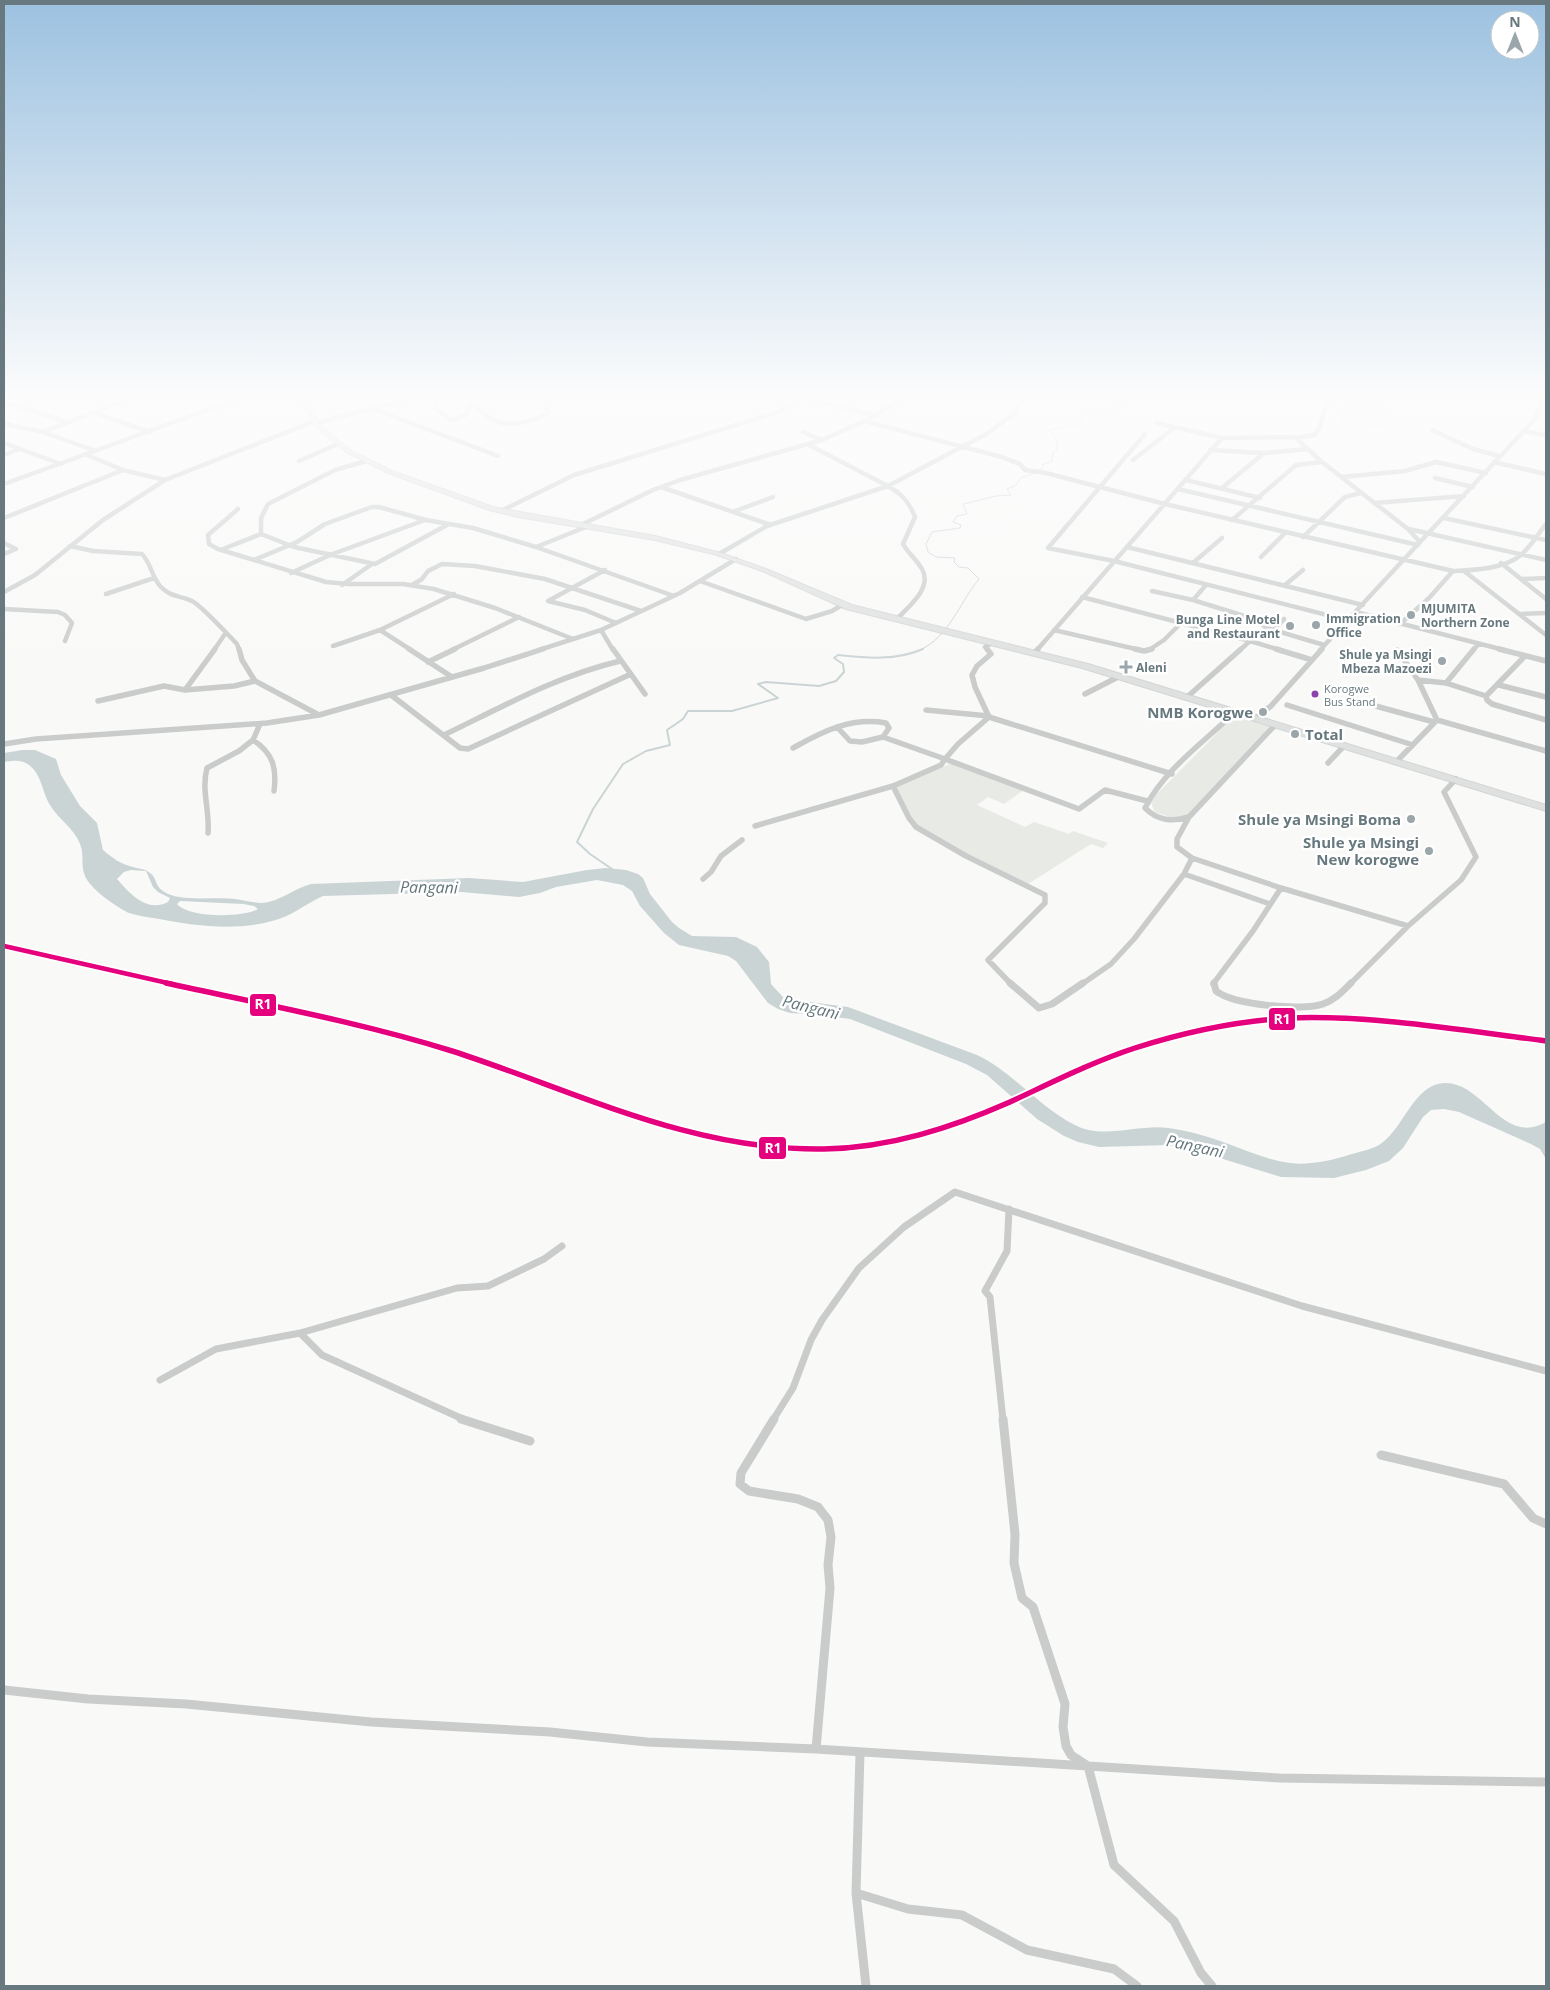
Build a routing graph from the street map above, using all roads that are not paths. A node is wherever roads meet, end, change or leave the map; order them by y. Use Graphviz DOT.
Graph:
graph roads {
  1 [pos="82,487"];
  2 [pos="154,487"];
  3 [pos="301,487"];
  4 [pos="430,487"];
  5 [pos="551,487"];
  6 [pos="664,487"];
  7 [pos="885,487"];
  8 [pos="889,487"];
  9 [pos="1098,487"];
  10 [pos="1217,487"];
  11 [pos="1272,487"];
  12 [pos="1353,487"];
  13 [pos="1473,487"];
  14 [pos="661,488"];
  15 [pos="1222,488"];
  16 [pos="1178,489"];
  17 [pos="1360,493"];
  18 [pos="773,496"];
  19 [pos="1464,496"];
  20 [pos="1260,498"];
  21 [pos="1374,503"];
  22 [pos="1165,504"];
  23 [pos="1251,505"];
  24 [pos="238,509"];
  25 [pos="501,511"];
  26 [pos="735,511"];
  27 [pos="4,518"];
  28 [pos="1444,518"];
  29 [pos="426,520"];
  30 [pos="1232,520"];
  31 [pos="1320,522"];
  32 [pos="1546,524"];
  33 [pos="447,525"];
  34 [pos="771,525"];
  35 [pos="583,526"];
  36 [pos="1408,529"];
  37 [pos="1285,533"];
  38 [pos="1429,533"];
  39 [pos="261,534"];
  40 [pos="1303,537"];
  41 [pos="1222,538"];
  42 [pos="1535,538"];
  43 [pos="1546,540"];
  44 [pos="1419,543"];
  45 [pos="4,544"];
  46 [pos="287,545"];
  47 [pos="70,546"];
  48 [pos="1127,547"];
  49 [pos="536,548"];
  50 [pos="223,549"];
  51 [pos="4,554"];
  52 [pos="719,554"];
  53 [pos="1522,554"];
  54 [pos="330,555"];
  55 [pos="1260,557"];
  56 [pos="736,559"];
  57 [pos="254,560"];
  58 [pos="1404,560"];
  59 [pos="1546,560"];
  60 [pos="1114,561"];
  61 [pos="1194,562"];
  62 [pos="1501,563"];
  63 [pos="372,564"];
  64 [pos="605,570"];
  65 [pos="1303,570"];
  66 [pos="1453,571"];
  67 [pos="1464,571"];
  68 [pos="291,573"];
  69 [pos="154,578"];
  70 [pos="1546,578"];
  71 [pos="1522,580"];
  72 [pos="700,581"];
  73 [pos="342,585"];
  74 [pos="412,585"];
  75 [pos="1206,585"];
  76 [pos="1285,585"];
  77 [pos="570,588"];
  78 [pos="1152,591"];
  79 [pos="4,592"];
  80 [pos="106,594"];
  81 [pos="454,594"];
  82 [pos="674,596"];
  83 [pos="1082,597"];
  84 [pos="1546,599"];
  85 [pos="1192,600"];
  86 [pos="842,605"];
  87 [pos="1363,605"];
  88 [pos="4,609"];
  89 [pos="641,611"];
  90 [pos="1356,612"];
  91 [pos="1546,613"];
  92 [pos="1520,614"];
  93 [pos="519,617"];
  94 [pos="897,619"];
  95 [pos="1284,619"];
  96 [pos="1347,620"];
  97 [pos="616,623"];
  98 [pos="1181,623"];
  99 [pos="1400,624"];
  100 [pos="1267,628"];
  101 [pos="380,630"];
  102 [pos="601,630"];
  103 [pos="1054,630"];
  104 [pos="1274,630"];
  105 [pos="225,634"];
  106 [pos="1546,635"];
  107 [pos="573,639"];
  108 [pos="66,641"];
  109 [pos="1250,641"];
  110 [pos="992,643"];
  111 [pos="1479,644"];
  112 [pos="334,646"];
  113 [pos="1324,646"];
  114 [pos="1397,650"];
  115 [pos="1034,654"];
  116 [pos="1525,656"];
  117 [pos="1312,660"];
  118 [pos="620,661"];
  119 [pos="1546,661"];
  120 [pos="428,662"];
  121 [pos="631,674"];
  122 [pos="452,677"];
  123 [pos="1118,677"];
  124 [pos="1418,680"];
  125 [pos="255,681"];
  126 [pos="1446,683"];
  127 [pos="1499,685"];
  128 [pos="185,690"];
  129 [pos="645,694"];
  130 [pos="1085,694"];
  131 [pos="391,695"];
  132 [pos="1486,696"];
  133 [pos="1546,697"];
  134 [pos="1186,698"];
  135 [pos="98,701"];
  136 [pos="1361,702"];
  137 [pos="1287,706"];
  138 [pos="926,710"];
  139 [pos="1234,713"];
  140 [pos="319,714"];
  141 [pos="989,716"];
  142 [pos="1255,719"];
  143 [pos="1546,720"];
  144 [pos="1436,721"];
  145 [pos="260,724"];
  146 [pos="1275,725"];
  147 [pos="837,727"];
  148 [pos="444,735"];
  149 [pos="883,737"];
  150 [pos="253,740"];
  151 [pos="4,744"];
  152 [pos="1413,745"];
  153 [pos="1344,746"];
  154 [pos="793,748"];
  155 [pos="1546,751"];
  156 [pos="945,760"];
  157 [pos="1396,762"];
  158 [pos="1328,763"];
  159 [pos="1172,774"];
  160 [pos="1456,779"];
  161 [pos="893,786"];
  162 [pos="274,791"];
  163 [pos="1147,801"];
  164 [pos="1546,808"];
  165 [pos="1189,817"];
  166 [pos="754,826"];
  167 [pos="208,833"];
  168 [pos="742,840"];
  169 [pos="1192,858"];
  170 [pos="1184,874"];
  171 [pos="703,879"];
  172 [pos="1281,888"];
  173 [pos="1270,904"];
  174 [pos="1408,926"];
  175 [pos="1009,1209"];
  176 [pos="562,1246"];
  177 [pos="300,1333"];
  178 [pos="1546,1371"];
  179 [pos="160,1380"];
  180 [pos="530,1441"];
  181 [pos="1382,1455"];
  182 [pos="1546,1524"];
  183 [pos="4,1690"];
  184 [pos="816,1749"];
  185 [pos="860,1753"];
  186 [pos="1088,1766"];
  187 [pos="1546,1782"];
  188 [pos="856,1893"];
  189 [pos="866,1986"];
  190 [pos="1138,1986"];
  191 [pos="1212,1986"];
  1 -- 27 [label="street"];
  2 -- 47 [label="street"];
  3 -- 39 [label="street"];
  4 -- 25 [label="highway"];
  5 -- 25 [label="street"];
  6 -- 14 [label="street"];
  7 -- 34 [label="street"];
  8 -- 94 [label="street"];
  9 -- 22 [label="street"];
  9 -- 60 [label="street"];
  10 -- 15 [label="street"];
  11 -- 20 [label="street"];
  12 -- 17 [label="street"];
  13 -- 19 [label="street"];
  14 -- 26 [label="street"];
  14 -- 35 [label="street"];
  15 -- 20 [label="street"];
  16 -- 22 [label="street"];
  16 -- 23 [label="street"];
  17 -- 21 [label="street"];
  17 -- 31 [label="street"];
  18 -- 26 [label="street"];
  19 -- 21 [label="street"];
  19 -- 28 [label="street"];
  20 -- 23 [label="street"];
  21 -- 36 [label="street"];
  22 -- 30 [label="street"];
  22 -- 48 [label="street"];
  23 -- 30 [label="street"];
  23 -- 31 [label="street"];
  24 -- 50 [label="street"];
  25 -- 35 [label="highway"];
  26 -- 34 [label="street"];
  28 -- 38 [label="street"];
  28 -- 42 [label="street"];
  29 -- 33 [label="street"];
  29 -- 46 [label="street"];
  29 -- 54 [label="street"];
  30 -- 37 [label="street"];
  31 -- 40 [label="street"];
  31 -- 44 [label="street"];
  32 -- 42 [label="street"];
  33 -- 49 [label="street"];
  33 -- 63 [label="street"];
  34 -- 52 [label="street"];
  35 -- 49 [label="street"];
  35 -- 52 [label="highway"];
  36 -- 38 [label="street"];
  36 -- 44 [label="street"];
  37 -- 40 [label="street"];
  37 -- 55 [label="street"];
  38 -- 44 [label="street"];
  38 -- 53 [label="street"];
  39 -- 46 [label="street"];
  39 -- 50 [label="street"];
  40 -- 58 [label="street"];
  41 -- 61 [label="street"];
  42 -- 43 [label="street"];
  42 -- 53 [label="street"];
  44 -- 58 [label="street"];
  45 -- 51 [label="street"];
  46 -- 54 [label="street"];
  46 -- 57 [label="street"];
  47 -- 69 [label="street"];
  47 -- 79 [label="street"];
  48 -- 60 [label="street"];
  48 -- 61 [label="street"];
  49 -- 64 [label="street"];
  50 -- 57 [label="street"];
  52 -- 56 [label="highway"];
  53 -- 59 [label="street"];
  53 -- 62 [label="street"];
  54 -- 63 [label="street"];
  54 -- 68 [label="street"];
  56 -- 72 [label="street"];
  56 -- 86 [label="highway"];
  57 -- 68 [label="street"];
  58 -- 66 [label="street"];
  58 -- 87 [label="street"];
  60 -- 75 [label="street"];
  60 -- 83 [label="street"];
  61 -- 76 [label="street"];
  62 -- 67 [label="street"];
  62 -- 71 [label="street"];
  63 -- 73 [label="street"];
  64 -- 77 [label="street"];
  64 -- 82 [label="street"];
  65 -- 76 [label="street"];
  66 -- 67 [label="street"];
  66 -- 99 [label="street"];
  67 -- 92 [label="street"];
  68 -- 73 [label="street"];
  69 -- 80 [label="street"];
  69 -- 105 [label="street"];
  70 -- 71 [label="street"];
  71 -- 84 [label="street"];
  72 -- 82 [label="street"];
  72 -- 86 [label="street"];
  73 -- 74 [label="street"];
  74 -- 77 [label="street"];
  74 -- 81 [label="street"];
  75 -- 85 [label="street"];
  75 -- 96 [label="street"];
  76 -- 87 [label="street"];
  77 -- 89 [label="street"];
  77 -- 97 [label="street"];
  78 -- 85 [label="street"];
  81 -- 93 [label="street"];
  81 -- 101 [label="street"];
  82 -- 89 [label="street"];
  83 -- 98 [label="street"];
  83 -- 103 [label="street"];
  85 -- 100 [label="street"];
  86 -- 94 [label="highway"];
  87 -- 90 [label="street"];
  88 -- 108 [label="street"];
  89 -- 97 [label="street"];
  90 -- 96 [label="street"];
  90 -- 99 [label="street"];
  91 -- 92 [label="street"];
  92 -- 106 [label="street"];
  93 -- 107 [label="street"];
  93 -- 120 [label="street"];
  94 -- 110 [label="highway"];
  95 -- 104 [label="street"];
  96 -- 113 [label="street"];
  97 -- 102 [label="street"];
  98 -- 103 [label="street"];
  98 -- 109 [label="street"];
  99 -- 111 [label="street"];
  100 -- 104 [label="street"];
  100 -- 109 [label="street"];
  101 -- 112 [label="street"];
  101 -- 120 [label="street"];
  102 -- 107 [label="street"];
  102 -- 118 [label="street"];
  103 -- 115 [label="street"];
  104 -- 113 [label="street"];
  105 -- 125 [label="street"];
  105 -- 128 [label="street"];
  107 -- 122 [label="street"];
  109 -- 117 [label="street"];
  109 -- 134 [label="street"];
  110 -- 115 [label="highway"];
  110 -- 141 [label="street"];
  111 -- 116 [label="street"];
  111 -- 126 [label="street"];
  113 -- 117 [label="street"];
  114 -- 124 [label="street"];
  115 -- 123 [label="highway"];
  116 -- 119 [label="street"];
  116 -- 127 [label="street"];
  117 -- 142 [label="street"];
  118 -- 121 [label="street"];
  118 -- 148 [label="street"];
  120 -- 122 [label="street"];
  121 -- 129 [label="street"];
  121 -- 148 [label="street"];
  122 -- 131 [label="street"];
  123 -- 130 [label="street"];
  123 -- 134 [label="highway"];
  124 -- 126 [label="street"];
  124 -- 144 [label="street"];
  125 -- 128 [label="street"];
  125 -- 140 [label="street"];
  126 -- 132 [label="street"];
  127 -- 132 [label="street"];
  127 -- 133 [label="street"];
  128 -- 135 [label="street"];
  131 -- 140 [label="street"];
  131 -- 148 [label="street"];
  132 -- 143 [label="street"];
  134 -- 139 [label="highway"];
  136 -- 144 [label="street"];
  137 -- 152 [label="street"];
  138 -- 141 [label="street"];
  139 -- 142 [label="highway"];
  139 -- 159 [label="street"];
  140 -- 145 [label="street"];
  141 -- 156 [label="street"];
  141 -- 159 [label="street"];
  142 -- 146 [label="highway"];
  144 -- 152 [label="street"];
  144 -- 155 [label="street"];
  145 -- 150 [label="street"];
  145 -- 151 [label="street"];
  146 -- 153 [label="highway"];
  146 -- 165 [label="street"];
  147 -- 149 [label="street"];
  147 -- 149 [label="street"];
  147 -- 154 [label="street"];
  149 -- 156 [label="street"];
  150 -- 162 [label="street"];
  150 -- 167 [label="street"];
  152 -- 157 [label="street"];
  153 -- 157 [label="highway"];
  153 -- 158 [label="street"];
  156 -- 161 [label="street"];
  156 -- 163 [label="street"];
  157 -- 160 [label="highway"];
  159 -- 163 [label="street"];
  160 -- 164 [label="highway"];
  160 -- 174 [label="street"];
  161 -- 166 [label="street"];
  161 -- 170 [label="street"];
  163 -- 165 [label="street"];
  165 -- 169 [label="street"];
  168 -- 171 [label="street"];
  169 -- 170 [label="street"];
  169 -- 172 [label="street"];
  170 -- 173 [label="street"];
  172 -- 173 [label="street"];
  172 -- 174 [label="street"];
  173 -- 174 [label="street"];
  175 -- 178 [label="street"];
  175 -- 184 [label="street"];
  175 -- 186 [label="street"];
  176 -- 177 [label="street"];
  177 -- 179 [label="street"];
  177 -- 180 [label="street"];
  181 -- 182 [label="street"];
  183 -- 184 [label="street"];
  184 -- 185 [label="street"];
  185 -- 186 [label="street"];
  185 -- 188 [label="street"];
  186 -- 187 [label="street"];
  186 -- 191 [label="street"];
  188 -- 189 [label="street"];
  188 -- 190 [label="street"];
}
